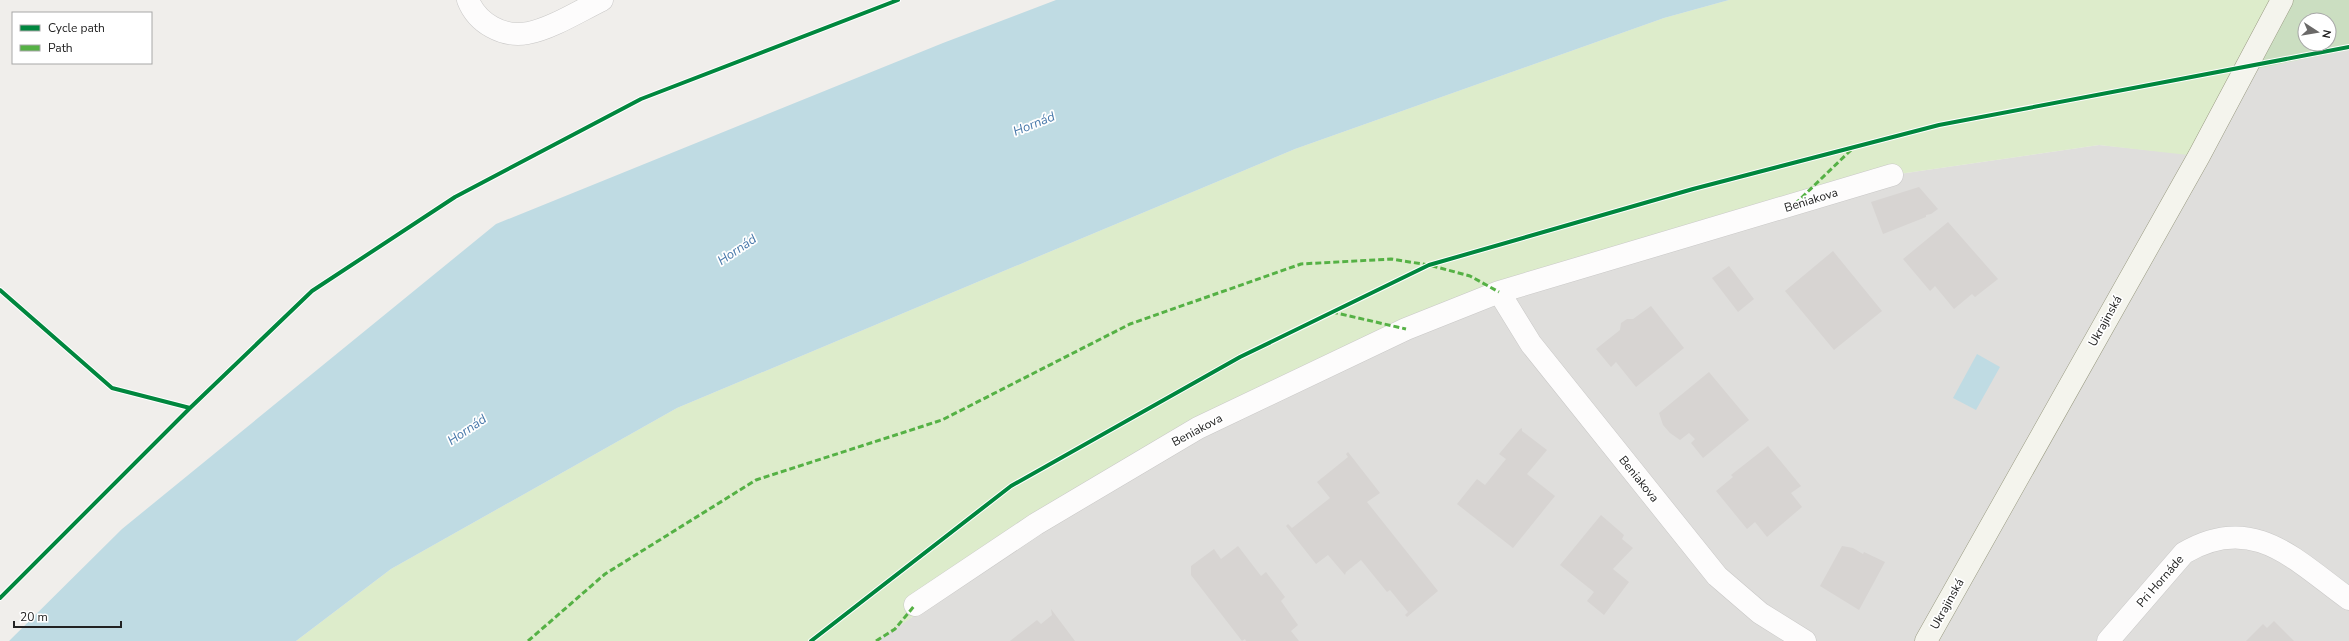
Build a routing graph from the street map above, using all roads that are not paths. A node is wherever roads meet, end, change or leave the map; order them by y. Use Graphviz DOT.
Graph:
graph roads {
  1 [pos="468,0"];
  2 [pos="602,0"];
  3 [pos="2282,0"];
  4 [pos="1892,175"];
  5 [pos="1499,292"];
  6 [pos="2349,599"];
  7 [pos="915,605"];
  8 [pos="1805,641"];
  9 [pos="1926,641"];
  10 [pos="2108,641"];
  1 -- 2 [label="street"];
  3 -- 9 [label="main road, Ukrajinská"];
  4 -- 5 [label="street, Beniakova"];
  5 -- 7 [label="street, Beniakova"];
  5 -- 8 [label="street, Beniakova"];
  6 -- 10 [label="street, Pri Hornáde"];
}
